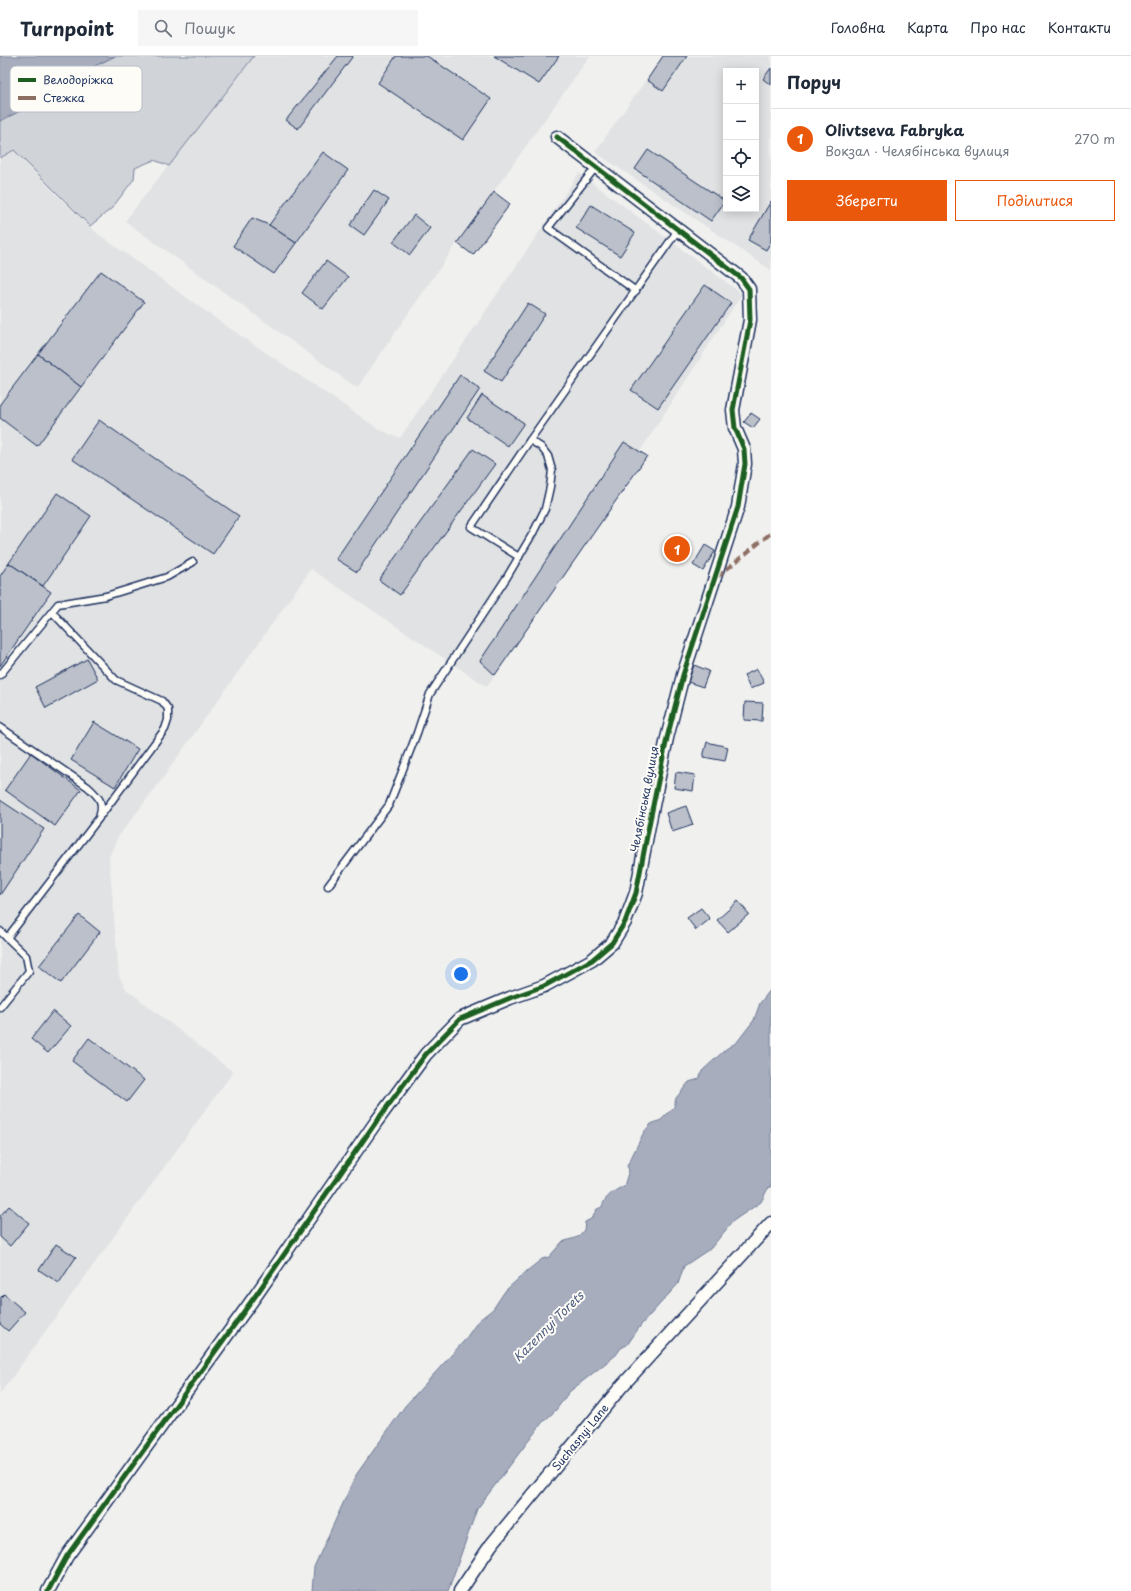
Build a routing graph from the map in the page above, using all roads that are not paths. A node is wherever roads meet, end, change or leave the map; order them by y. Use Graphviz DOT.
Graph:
graph roads {
  1 [pos="557,137"];
  2 [pos="596,167"];
  3 [pos="678,230"];
  4 [pos="636,291"];
  5 [pos="530,440"];
  6 [pos="519,557"];
  7 [pos="193,562"];
  8 [pos="52,612"];
  9 [pos="0,675"];
  10 [pos="0,727"];
  11 [pos="100,818"];
  12 [pos="328,886"];
  13 [pos="0,932"];
  14 [pos="7,938"];
  15 [pos="0,1007"];
  16 [pos="771,1223"];
  17 [pos="48,1591"];
  18 [pos="460,1591"];
  1 -- 2 [label="street, Челябінська вулиця"];
  2 -- 3 [label="street, Челябінська вулиця"];
  2 -- 4 [label="lane"];
  3 -- 4 [label="lane"];
  3 -- 17 [label="street, Челябінська вулиця"];
  4 -- 5 [label="lane"];
  5 -- 6 [label="lane"];
  5 -- 6 [label="lane"];
  6 -- 12 [label="lane"];
  7 -- 8 [label="lane"];
  8 -- 9 [label="lane"];
  8 -- 11 [label="lane"];
  10 -- 11 [label="lane"];
  11 -- 14 [label="lane"];
  13 -- 14 [label="lane"];
  14 -- 15 [label="lane"];
  16 -- 18 [label="street, Suchasnyi Lane"];
}
